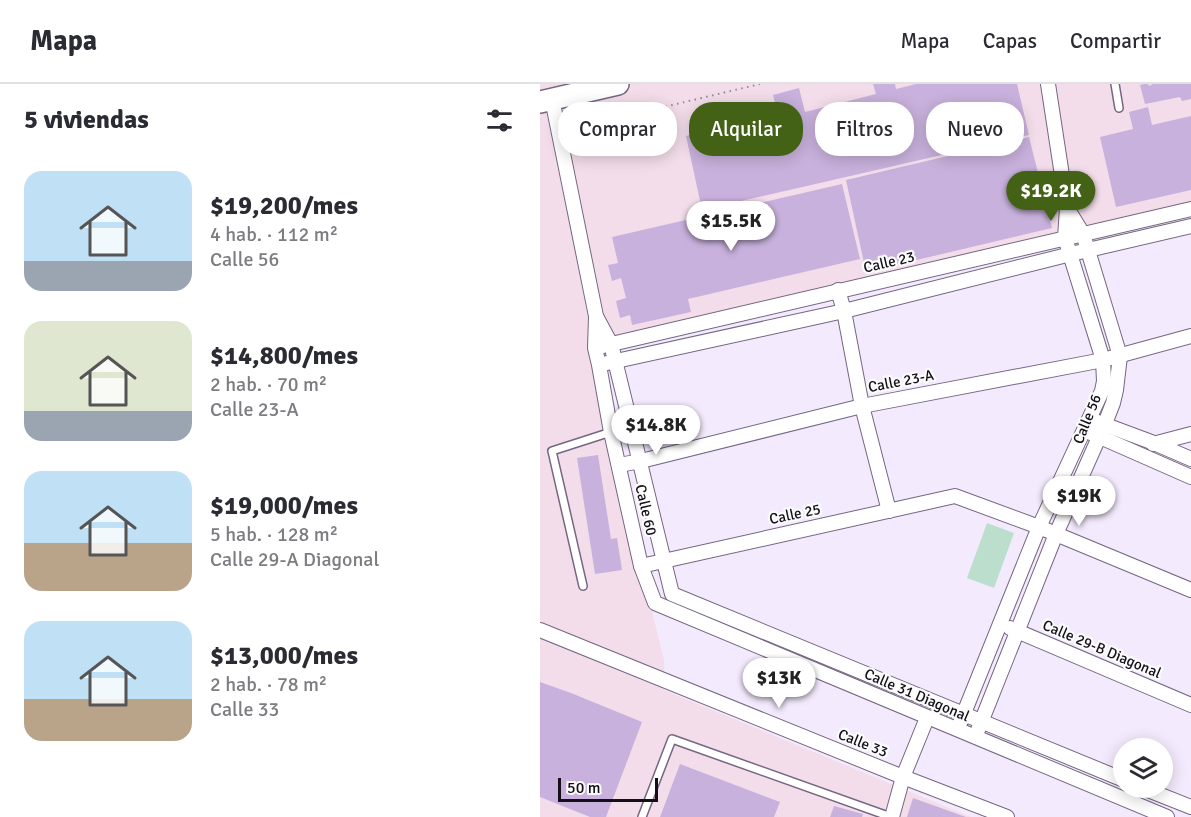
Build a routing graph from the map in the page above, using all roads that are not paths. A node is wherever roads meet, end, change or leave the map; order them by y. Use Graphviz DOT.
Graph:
graph roads {
  1 [pos="618,84"];
  2 [pos="1048,84"];
  3 [pos="1115,84"];
  4 [pos="546,101"];
  5 [pos="1119,108"];
  6 [pos="1067,208"];
  7 [pos="1191,209"];
  8 [pos="1191,226"];
  9 [pos="1083,234"];
  10 [pos="1065,238"];
  11 [pos="1088,250"];
  12 [pos="1071,254"];
  13 [pos="838,290"];
  14 [pos="844,310"];
  15 [pos="596,316"];
  16 [pos="1191,336"];
  17 [pos="611,344"];
  18 [pos="595,348"];
  19 [pos="1120,356"];
  20 [pos="1103,360"];
  21 [pos="615,361"];
  22 [pos="599,365"];
  23 [pos="862,406"];
  24 [pos="1086,424"];
  25 [pos="1101,431"];
  26 [pos="611,432"];
  27 [pos="1191,434"];
  28 [pos="1154,443"];
  29 [pos="1140,454"];
  30 [pos="1191,459"];
  31 [pos="640,461"];
  32 [pos="619,465"];
  33 [pos="1191,477"];
  34 [pos="889,511"];
  35 [pos="1039,527"];
  36 [pos="1056,534"];
  37 [pos="663,560"];
  38 [pos="641,566"];
  39 [pos="583,586"];
  40 [pos="1191,590"];
  41 [pos="655,603"];
  42 [pos="1000,623"];
  43 [pos="540,630"];
  44 [pos="1017,631"];
  45 [pos="893,685"];
  46 [pos="886,700"];
  47 [pos="1191,705"];
  48 [pos="963,714"];
  49 [pos="927,717"];
  50 [pos="981,722"];
  51 [pos="957,730"];
  52 [pos="975,738"];
  53 [pos="1113,776"];
  54 [pos="903,777"];
  55 [pos="1168,798"];
  56 [pos="1191,807"];
  57 [pos="642,817"];
  58 [pos="892,817"];
  59 [pos="1007,817"];
  60 [pos="1167,817"];
  1 -- 4 [label="main road"];
  2 -- 6 [label="street, Calle 56"];
  3 -- 5 [label="lane"];
  4 -- 15 [label="street, Calle 60"];
  6 -- 9 [label="street, Calle 56"];
  6 -- 10 [label="street, Calle 56"];
  7 -- 9 [label="street, Calle 23"];
  8 -- 11 [label="street"];
  9 -- 10 [label="street, Calle 23"];
  9 -- 11 [label="street, Calle 56"];
  10 -- 12 [label="street, Calle 56"];
  10 -- 13 [label="street, Calle 23"];
  11 -- 12 [label="street"];
  11 -- 19 [label="street, Calle 56"];
  12 -- 14 [label="street"];
  12 -- 20 [label="street, Calle 56"];
  13 -- 14 [label="street"];
  13 -- 17 [label="street, Calle 23"];
  14 -- 21 [label="street"];
  14 -- 23 [label="street"];
  15 -- 17 [label="street, Calle 60"];
  15 -- 18 [label="street, Calle 60"];
  16 -- 19 [label="street, Calle 23-A"];
  17 -- 18 [label="street, Calle 23"];
  17 -- 21 [label="street, Calle 60"];
  18 -- 22 [label="street, Calle 60"];
  19 -- 20 [label="street, Calle 23-A"];
  19 -- 25 [label="street, Calle 56"];
  20 -- 23 [label="street, Calle 23-A"];
  20 -- 24 [label="street, Calle 56"];
  21 -- 22 [label="street"];
  21 -- 31 [label="street, Calle 60"];
  22 -- 26 [label="street, Calle 60"];
  23 -- 31 [label="street, Calle 23-A"];
  23 -- 34 [label="street"];
  24 -- 25 [label="street"];
  24 -- 35 [label="street, Calle 56"];
  25 -- 28 [label="street"];
  25 -- 29 [label="street"];
  25 -- 36 [label="street, Calle 56"];
  26 -- 32 [label="street, Calle 60"];
  26 -- 39 [label="lane"];
  27 -- 28 [label="street"];
  28 -- 29 [label="street"];
  28 -- 30 [label="street"];
  29 -- 33 [label="street"];
  31 -- 32 [label="street, Calle 23-A"];
  31 -- 37 [label="street, Calle 60"];
  32 -- 38 [label="street, Calle 60"];
  34 -- 35 [label="street, Calle 25"];
  34 -- 37 [label="street, Calle 25"];
  35 -- 36 [label="street"];
  35 -- 42 [label="street, Calle 56"];
  36 -- 40 [label="street"];
  36 -- 44 [label="street, Calle 56"];
  37 -- 38 [label="street, Calle 25"];
  37 -- 45 [label="street, Calle 31 Diagonal"];
  38 -- 41 [label="street, Calle 60"];
  41 -- 46 [label="street, Calle 31 Diagonal"];
  42 -- 44 [label="street, Calle 29-B Diagonal"];
  42 -- 48 [label="street, Calle 56"];
  43 -- 54 [label="street, Calle 33"];
  44 -- 47 [label="street, Calle 29-B Diagonal"];
  44 -- 50 [label="street, Calle 56"];
  45 -- 46 [label="street"];
  45 -- 48 [label="street, Calle 31 Diagonal"];
  46 -- 49 [label="street, Calle 31 Diagonal"];
  48 -- 50 [label="street, Calle 31 Diagonal"];
  48 -- 51 [label="street, Calle 56"];
  49 -- 51 [label="street, Calle 31 Diagonal"];
  49 -- 54 [label="street"];
  50 -- 52 [label="street, Calle 56"];
  50 -- 53 [label="street, Calle 31 Diagonal"];
  51 -- 52 [label="street, Calle 31 Diagonal"];
  52 -- 60 [label="street, Calle 31 Diagonal"];
  54 -- 58 [label="street"];
  54 -- 59 [label="street, Calle 33"];
  55 -- 56 [label="street"];
  57 -- 58 [label="lane"];
}
